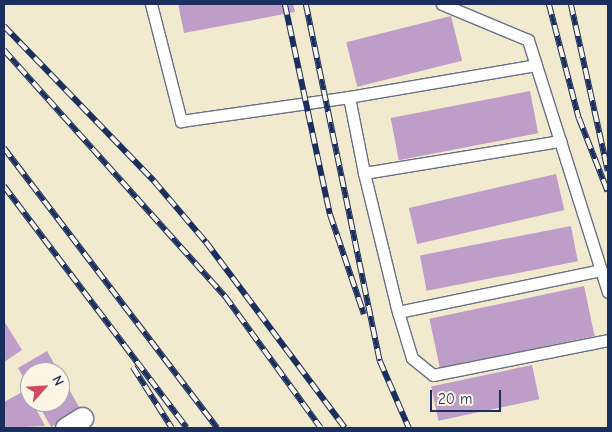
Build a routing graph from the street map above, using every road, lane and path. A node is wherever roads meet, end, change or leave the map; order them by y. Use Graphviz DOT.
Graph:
graph roads {
  1 [pos="151,4"];
  2 [pos="442,4"];
  3 [pos="536,65"];
  4 [pos="349,97"];
  5 [pos="560,140"];
  6 [pos="364,173"];
  7 [pos="601,270"];
  8 [pos="608,292"];
  9 [pos="398,312"];
  10 [pos="608,340"];
  1 -- 4 [label="lane"];
  2 -- 3 [label="lane"];
  3 -- 4 [label="lane"];
  3 -- 5 [label="lane"];
  4 -- 6 [label="lane"];
  5 -- 6 [label="lane"];
  5 -- 7 [label="lane"];
  6 -- 9 [label="lane"];
  7 -- 8 [label="lane"];
  7 -- 9 [label="lane"];
  9 -- 10 [label="lane"];
}
